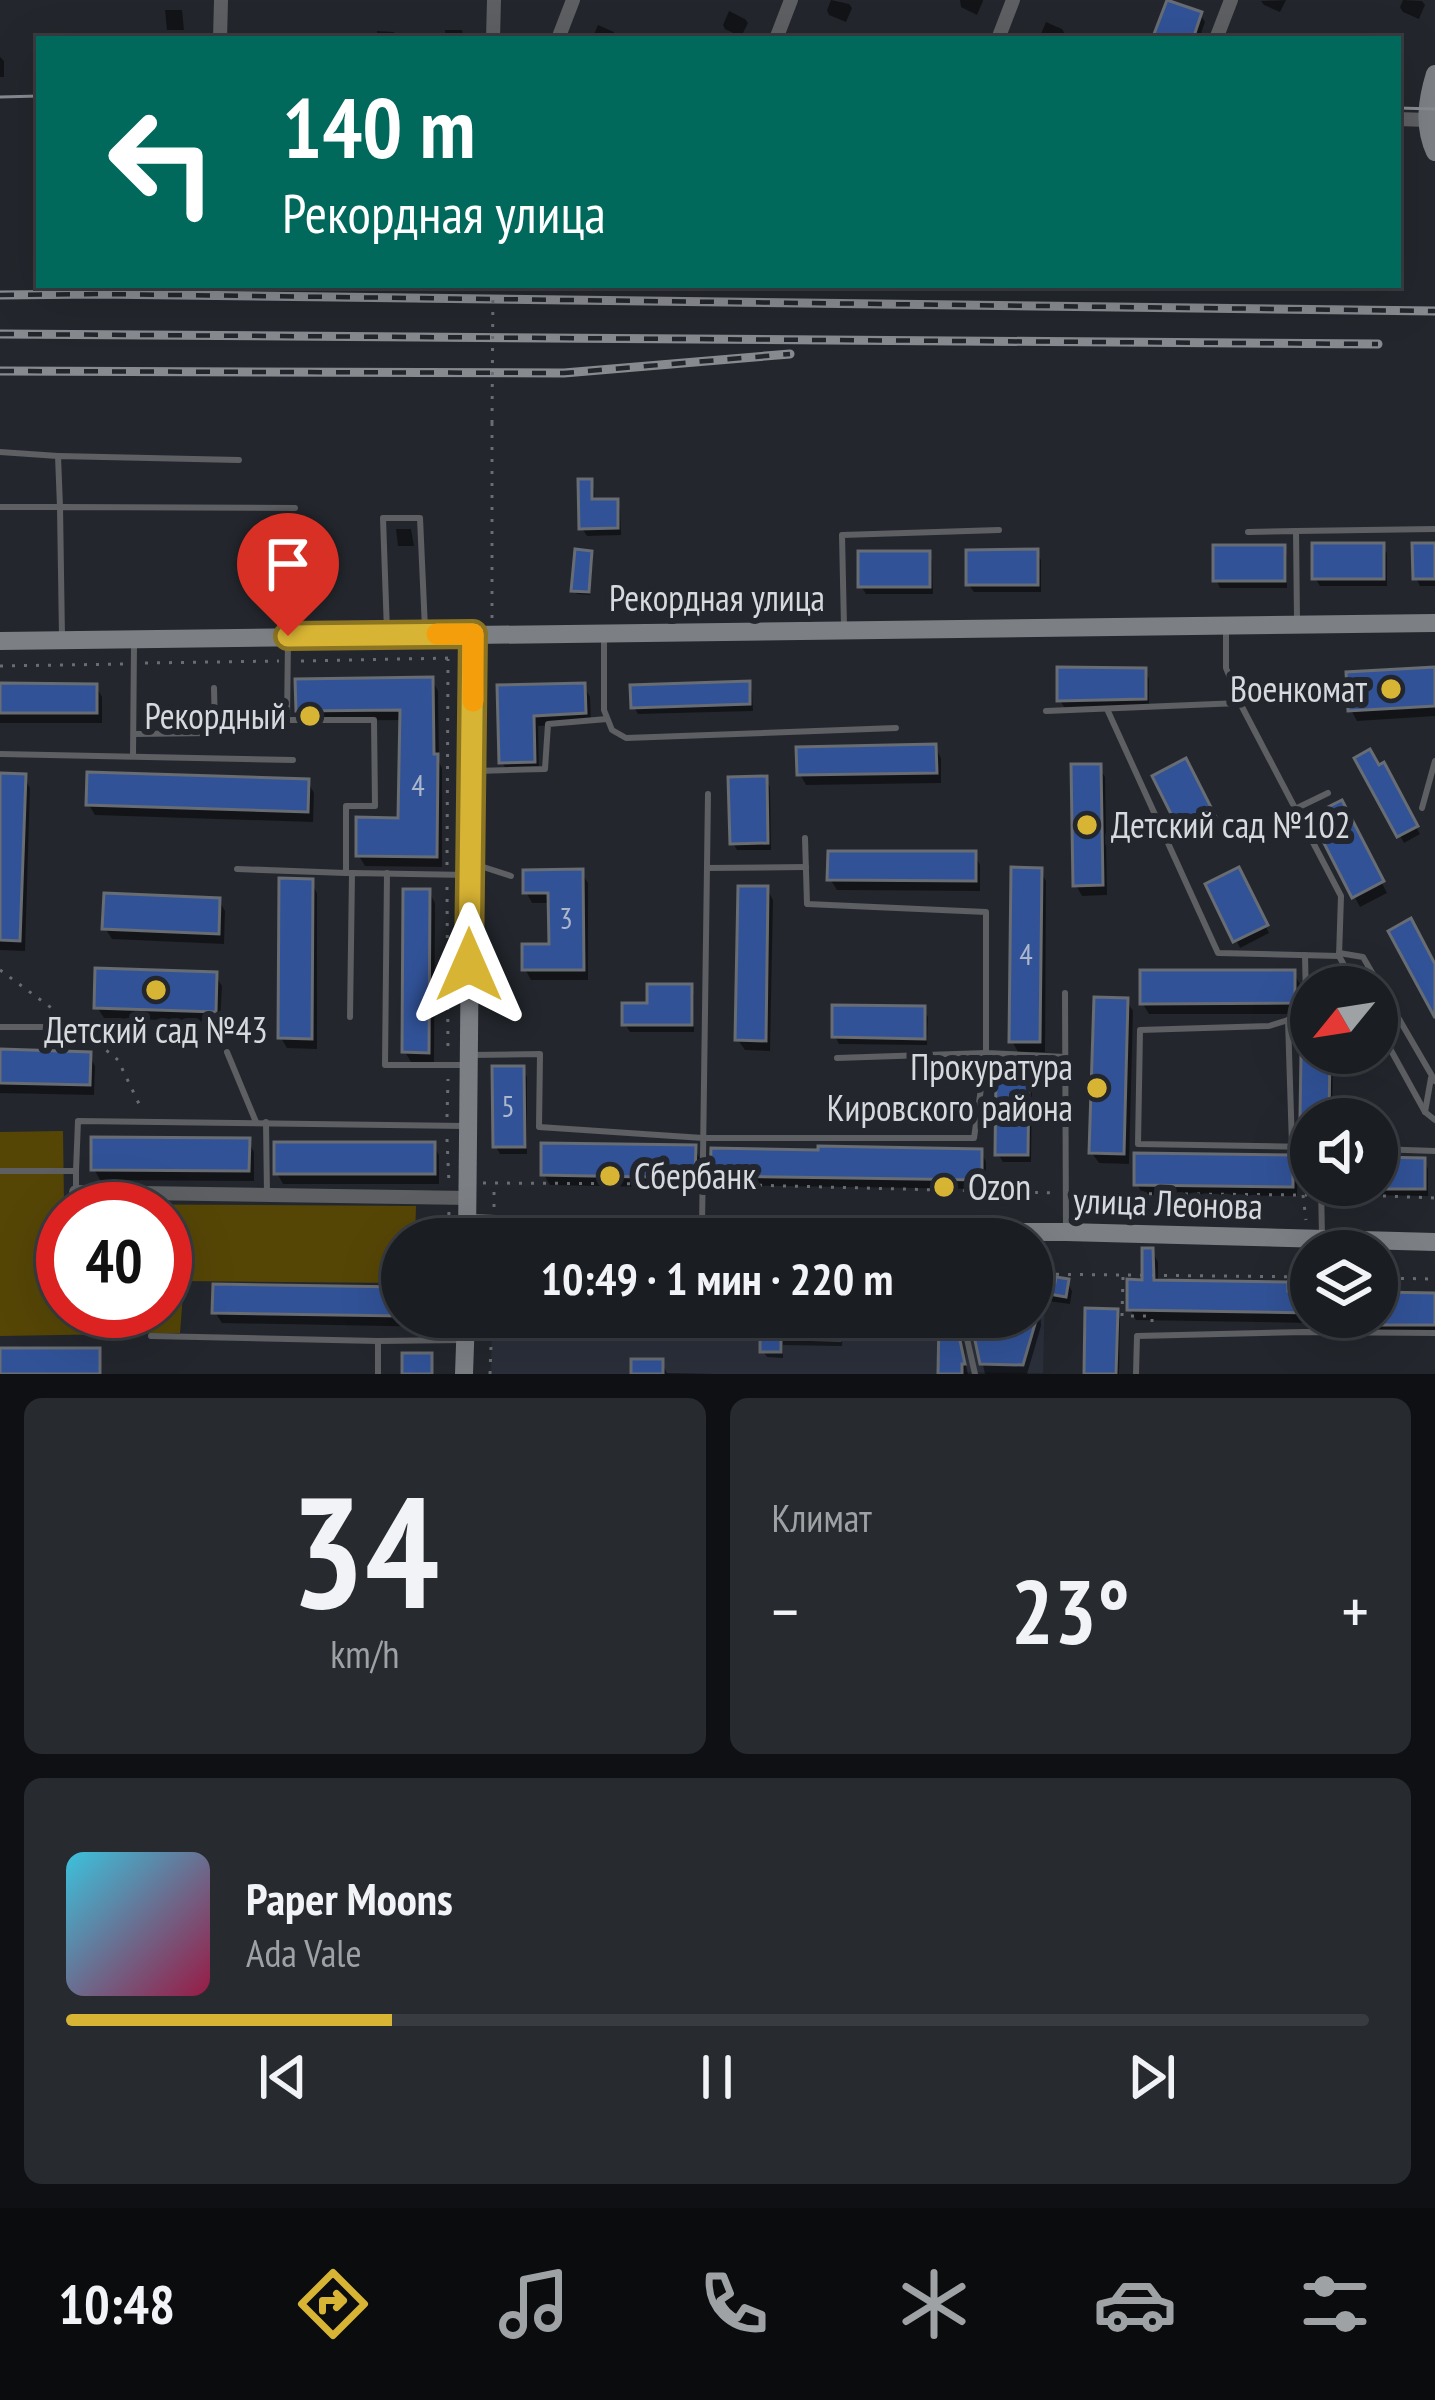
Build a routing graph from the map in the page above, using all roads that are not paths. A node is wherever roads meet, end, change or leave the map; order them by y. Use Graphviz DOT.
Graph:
graph roads {
  1 [pos="221,0"];
  2 [pos="494,0"];
  3 [pos="573,0"];
  4 [pos="791,0"];
  5 [pos="1013,0"];
  6 [pos="1232,0"];
  7 [pos="220,36"];
  8 [pos="493,36"];
  9 [pos="559,36"];
  10 [pos="777,36"];
  11 [pos="999,36"];
  12 [pos="1217,36"];
  13 [pos="1434,77"];
  14 [pos="1401,119"];
  15 [pos="1427,120"];
  16 [pos="1435,152"];
  17 [pos="0,452"];
  18 [pos="58,456"];
  19 [pos="239,460"];
  20 [pos="0,507"];
  21 [pos="60,507"];
  22 [pos="295,508"];
  23 [pos="1435,529"];
  24 [pos="999,530"];
  25 [pos="1296,531"];
  26 [pos="1248,532"];
  27 [pos="1435,622"];
  28 [pos="1297,623"];
  29 [pos="1226,625"];
  30 [pos="844,630"];
  31 [pos="604,632"];
  32 [pos="426,634"];
  33 [pos="473,634"];
  34 [pos="288,636"];
  35 [pos="387,636"];
  36 [pos="134,640"];
  37 [pos="0,641"];
  38 [pos="62,641"];
  39 [pos="214,688"];
  40 [pos="1240,703"];
  41 [pos="1107,709"];
  42 [pos="1046,711"];
  43 [pos="607,718"];
  44 [pos="896,728"];
  45 [pos="134,734"];
  46 [pos="0,754"];
  47 [pos="133,756"];
  48 [pos="293,760"];
  49 [pos="1435,761"];
  50 [pos="472,772"];
  51 [pos="1328,793"];
  52 [pos="708,794"];
  53 [pos="1421,808"];
  54 [pos="1295,809"];
  55 [pos="805,838"];
  56 [pos="806,867"];
  57 [pos="707,868"];
  58 [pos="237,869"];
  59 [pos="470,869"];
  60 [pos="349,873"];
  61 [pos="387,873"];
  62 [pos="511,876"];
  63 [pos="1339,955"];
  64 [pos="1305,956"];
  65 [pos="1345,966"];
  66 [pos="1065,993"];
  67 [pos="350,1016"];
  68 [pos="1288,1021"];
  69 [pos="0,1027"];
  70 [pos="78,1027"];
  71 [pos="227,1052"];
  72 [pos="986,1054"];
  73 [pos="837,1058"];
  74 [pos="1065,1058"];
  75 [pos="462,1062"];
  76 [pos="1398,1062"];
  77 [pos="1433,1078"];
  78 [pos="1290,1098"];
  79 [pos="1425,1112"];
  80 [pos="1435,1120"];
  81 [pos="256,1122"];
  82 [pos="266,1122"];
  83 [pos="469,1126"];
  84 [pos="703,1138"];
  85 [pos="1290,1146"];
  86 [pos="1398,1149"];
  87 [pos="1435,1150"];
  88 [pos="0,1171"];
  89 [pos="76,1171"];
  90 [pos="76,1182"];
  91 [pos="468,1190"];
  92 [pos="192,1193"];
  93 [pos="267,1194"];
  94 [pos="468,1218"];
  95 [pos="702,1218"];
  96 [pos="1053,1232"];
  97 [pos="1066,1232"];
  98 [pos="1290,1239"];
  99 [pos="1398,1241"];
  100 [pos="1435,1242"];
  101 [pos="1435,1333"];
  102 [pos="192,1337"];
  103 [pos="966,1338"];
  104 [pos="466,1340"];
  105 [pos="378,1341"];
  106 [pos="378,1374"];
  107 [pos="464,1374"];
  108 [pos="974,1374"];
  109 [pos="1136,1374"];
  1 -- 7 [label="street"];
  2 -- 8 [label="street"];
  3 -- 9 [label="street"];
  4 -- 10 [label="street"];
  5 -- 11 [label="street"];
  6 -- 12 [label="street"];
  13 -- 15 [label="street"];
  14 -- 15 [label="street"];
  15 -- 16 [label="street"];
  17 -- 18 [label="lane"];
  18 -- 19 [label="lane"];
  18 -- 21 [label="lane"];
  20 -- 21 [label="lane"];
  21 -- 22 [label="lane"];
  21 -- 38 [label="lane"];
  23 -- 25 [label="lane"];
  24 -- 30 [label="lane"];
  25 -- 26 [label="lane"];
  25 -- 28 [label="lane"];
  27 -- 28 [label="street, Рекордная улица"];
  28 -- 29 [label="street, Рекордная улица"];
  29 -- 30 [label="street, Рекордная улица"];
  29 -- 40 [label="lane"];
  30 -- 31 [label="street, Рекордная улица"];
  31 -- 33 [label="street, Рекордная улица"];
  31 -- 43 [label="lane"];
  32 -- 33 [label="street, Рекордная улица"];
  32 -- 35 [label="street, Рекордная улица"];
  32 -- 35 [label="lane"];
  33 -- 50 [label="street"];
  34 -- 35 [label="street, Рекордная улица"];
  34 -- 36 [label="street, Рекордная улица"];
  34 -- 60 [label="lane"];
  36 -- 38 [label="street, Рекордная улица"];
  36 -- 45 [label="lane"];
  37 -- 38 [label="street, Рекордная улица"];
  39 -- 45 [label="lane"];
  40 -- 41 [label="lane"];
  40 -- 54 [label="lane"];
  41 -- 42 [label="lane"];
  41 -- 64 [label="lane"];
  43 -- 44 [label="lane"];
  43 -- 50 [label="lane"];
  45 -- 47 [label="lane"];
  46 -- 47 [label="lane"];
  47 -- 48 [label="lane"];
  49 -- 53 [label="lane"];
  50 -- 59 [label="street"];
  51 -- 54 [label="lane"];
  52 -- 57 [label="lane"];
  54 -- 63 [label="lane"];
  55 -- 56 [label="lane"];
  56 -- 57 [label="lane"];
  56 -- 72 [label="lane"];
  57 -- 84 [label="lane"];
  58 -- 60 [label="lane"];
  59 -- 61 [label="lane"];
  59 -- 62 [label="lane"];
  59 -- 75 [label="street"];
  60 -- 61 [label="lane"];
  60 -- 67 [label="lane"];
  61 -- 75 [label="lane"];
  63 -- 64 [label="lane"];
  63 -- 65 [label="lane"];
  63 -- 77 [label="lane"];
  64 -- 68 [label="lane"];
  66 -- 74 [label="lane"];
  68 -- 78 [label="lane"];
  68 -- 85 [label="lane"];
  69 -- 70 [label="lane"];
  71 -- 81 [label="lane"];
  72 -- 73 [label="lane"];
  72 -- 74 [label="lane"];
  72 -- 84 [label="lane"];
  74 -- 97 [label="lane"];
  75 -- 83 [label="street"];
  75 -- 84 [label="lane"];
  76 -- 79 [label="lane"];
  77 -- 79 [label="lane"];
  79 -- 80 [label="lane"];
  81 -- 82 [label="lane"];
  81 -- 89 [label="lane"];
  82 -- 83 [label="lane"];
  82 -- 93 [label="lane"];
  83 -- 91 [label="street"];
  84 -- 95 [label="lane"];
  86 -- 87 [label="lane"];
  88 -- 89 [label="lane"];
  89 -- 90 [label="lane"];
  91 -- 93 [label="street"];
  91 -- 94 [label="street"];
  92 -- 93 [label="street"];
  96 -- 97 [label="street, улица Леонова"];
  97 -- 98 [label="street, улица Леонова"];
  99 -- 100 [label="street, улица Леонова"];
  101 -- 109 [label="lane"];
  102 -- 105 [label="lane"];
  103 -- 108 [label="lane"];
  104 -- 105 [label="lane"];
  104 -- 107 [label="street"];
  105 -- 106 [label="lane"];
}
